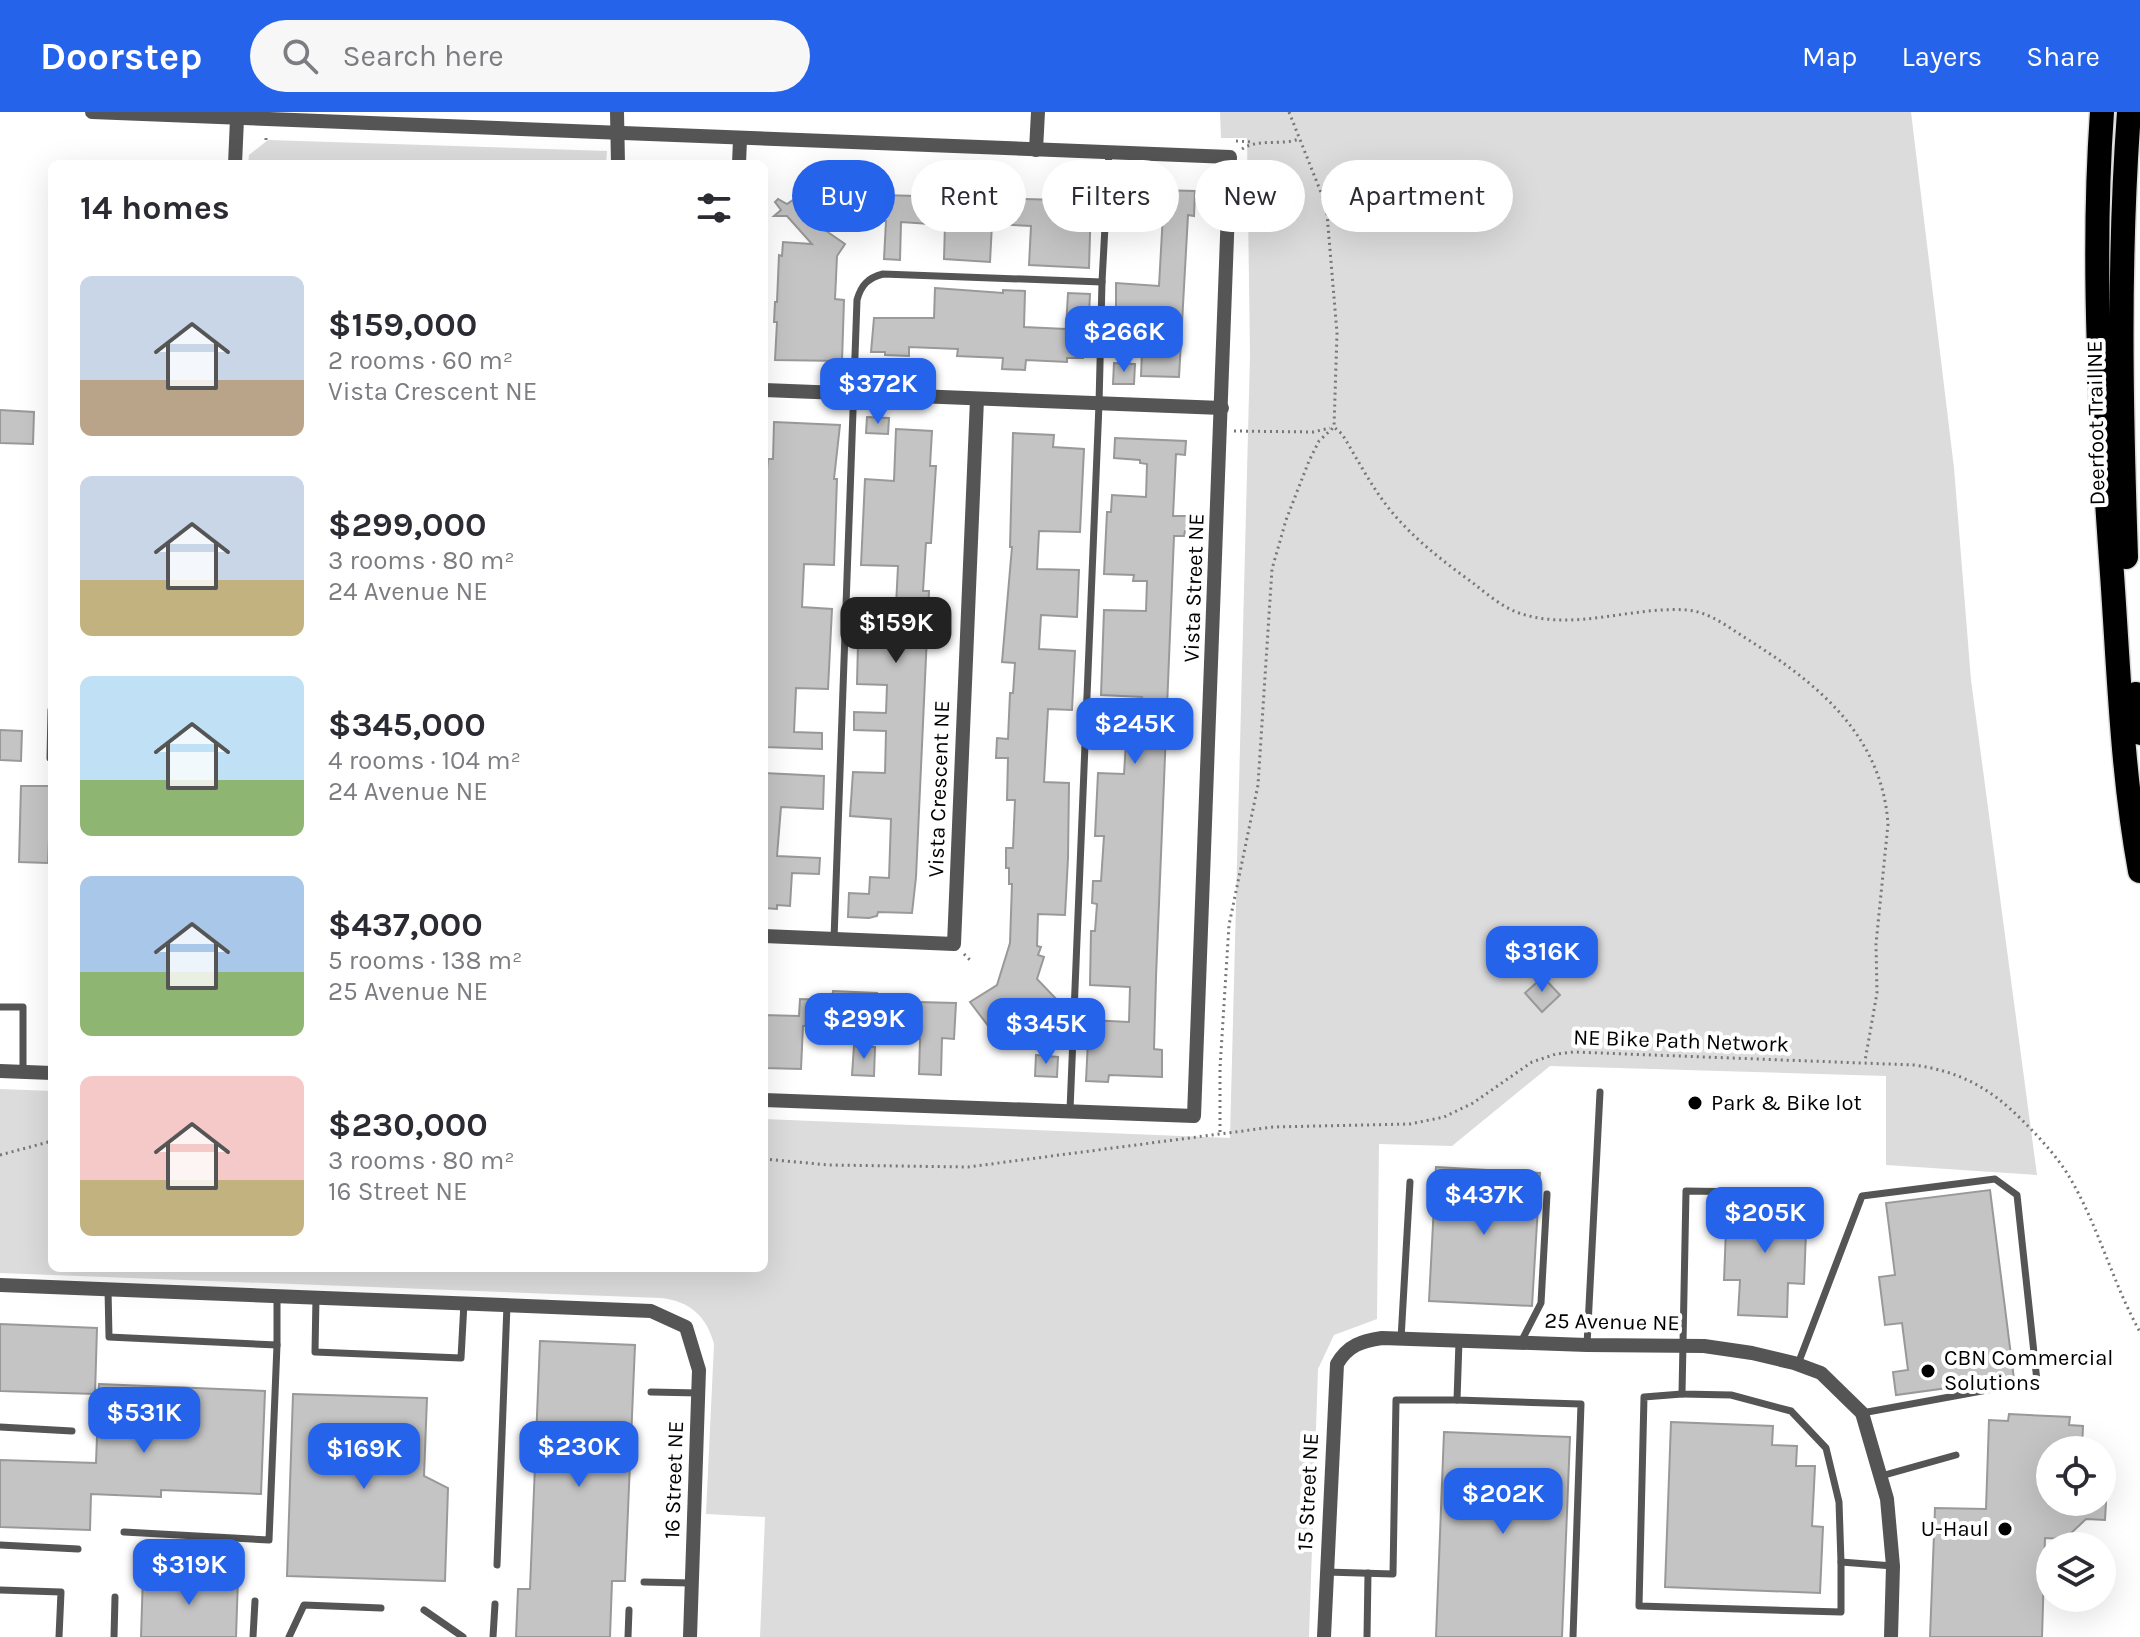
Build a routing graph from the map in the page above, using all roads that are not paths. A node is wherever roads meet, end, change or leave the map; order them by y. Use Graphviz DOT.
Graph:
graph roads {
  1 [pos="92,112"];
  2 [pos="100,112"];
  3 [pos="617,112"];
  4 [pos="1038,112"];
  5 [pos="2102,112"];
  6 [pos="2129,112"];
  7 [pos="237,119"];
  8 [pos="615,134"];
  9 [pos="740,139"];
  10 [pos="1036,150"];
  11 [pos="1109,152"];
  12 [pos="235,160"];
  13 [pos="618,160"];
  14 [pos="739,160"];
  15 [pos="1102,282"];
  16 [pos="768,390"];
  17 [pos="855,394"];
  18 [pos="977,399"];
  19 [pos="1099,404"];
  20 [pos="1222,408"];
  21 [pos="2140,733"];
  22 [pos="2140,871"];
  23 [pos="768,936"];
  24 [pos="834,939"];
  25 [pos="0,1007"];
  26 [pos="0,1071"];
  27 [pos="23,1072"];
  28 [pos="48,1073"];
  29 [pos="1600,1092"];
  30 [pos="768,1100"];
  31 [pos="1070,1112"];
  32 [pos="1410,1182"];
  33 [pos="1811,1193"];
  34 [pos="1547,1194"];
  35 [pos="0,1285"];
  36 [pos="108,1289"];
  37 [pos="277,1296"];
  38 [pos="316,1297"];
  39 [pos="464,1303"];
  40 [pos="507,1305"];
  41 [pos="1401,1339"];
  42 [pos="1459,1341"];
  43 [pos="1521,1343"];
  44 [pos="277,1345"];
  45 [pos="1587,1345"];
  46 [pos="1683,1345"];
  47 [pos="1345,1352"];
  48 [pos="1798,1364"];
  49 [pos="651,1392"];
  50 [pos="699,1393"];
  51 [pos="1682,1394"];
  52 [pos="1457,1400"];
  53 [pos="1862,1413"];
  54 [pos="0,1427"];
  55 [pos="72,1431"];
  56 [pos="1956,1455"];
  57 [pos="1880,1476"];
  58 [pos="124,1532"];
  59 [pos="0,1545"];
  60 [pos="78,1549"];
  61 [pos="1841,1562"];
  62 [pos="497,1565"];
  63 [pos="1893,1566"];
  64 [pos="1326,1572"];
  65 [pos="1368,1573"];
  66 [pos="644,1582"];
  67 [pos="692,1583"];
  68 [pos="0,1590"];
  69 [pos="115,1597"];
  70 [pos="255,1601"];
  71 [pos="495,1604"];
  72 [pos="381,1608"];
  73 [pos="424,1610"];
  74 [pos="629,1610"];
  75 [pos="59,1637"];
  76 [pos="114,1637"];
  77 [pos="253,1637"];
  78 [pos="289,1637"];
  79 [pos="463,1637"];
  80 [pos="493,1637"];
  81 [pos="628,1637"];
  82 [pos="690,1637"];
  83 [pos="1324,1637"];
  84 [pos="1367,1637"];
  85 [pos="1573,1637"];
  86 [pos="1891,1637"];
  1 -- 2 [label="street"];
  2 -- 7 [label="street"];
  3 -- 8 [label="street"];
  4 -- 10 [label="street"];
  5 -- 22 [label="highway"];
  6 -- 21 [label="highway, Deerfoot Trail NE"];
  7 -- 8 [label="street"];
  7 -- 12 [label="street"];
  8 -- 9 [label="street"];
  8 -- 13 [label="street"];
  9 -- 10 [label="street"];
  9 -- 14 [label="street"];
  10 -- 11 [label="street"];
  11 -- 15 [label="lane"];
  11 -- 20 [label="street, Vista Street NE"];
  15 -- 17 [label="lane"];
  15 -- 19 [label="lane"];
  16 -- 17 [label="street"];
  17 -- 18 [label="street"];
  17 -- 24 [label="lane"];
  18 -- 19 [label="street"];
  18 -- 24 [label="street, Vista Crescent NE"];
  19 -- 20 [label="street"];
  19 -- 31 [label="lane"];
  20 -- 31 [label="street, Vista Street NE"];
  23 -- 24 [label="street, Vista Crescent NE"];
  25 -- 27 [label="lane"];
  26 -- 27 [label="street"];
  27 -- 28 [label="street"];
  29 -- 45 [label="lane"];
  30 -- 31 [label="street"];
  32 -- 41 [label="lane"];
  33 -- 46 [label="lane"];
  34 -- 43 [label="lane"];
  35 -- 36 [label="street"];
  36 -- 37 [label="street"];
  36 -- 44 [label="lane"];
  37 -- 38 [label="street"];
  37 -- 44 [label="lane"];
  38 -- 39 [label="street"];
  38 -- 39 [label="lane"];
  39 -- 40 [label="street"];
  40 -- 50 [label="street, 16 Street NE"];
  40 -- 62 [label="lane"];
  41 -- 42 [label="street, 25 Avenue NE"];
  41 -- 47 [label="street, 25 Avenue NE"];
  42 -- 43 [label="street, 25 Avenue NE"];
  42 -- 52 [label="lane"];
  43 -- 45 [label="street, 25 Avenue NE"];
  44 -- 58 [label="lane"];
  45 -- 46 [label="street, 25 Avenue NE"];
  46 -- 48 [label="street, 25 Avenue NE"];
  46 -- 51 [label="lane"];
  47 -- 64 [label="street, 15 Street NE"];
  48 -- 53 [label="street, 25 Avenue NE"];
  48 -- 53 [label="lane"];
  49 -- 50 [label="lane"];
  50 -- 67 [label="street, 16 Street NE"];
  51 -- 61 [label="lane"];
  51 -- 61 [label="lane"];
  52 -- 65 [label="lane"];
  52 -- 85 [label="lane"];
  53 -- 57 [label="street"];
  54 -- 55 [label="lane"];
  56 -- 57 [label="lane"];
  57 -- 63 [label="street"];
  59 -- 60 [label="lane"];
  61 -- 63 [label="lane"];
  63 -- 86 [label="street"];
  64 -- 65 [label="lane"];
  64 -- 83 [label="street, 15 Street NE"];
  65 -- 84 [label="lane"];
  66 -- 67 [label="lane"];
  67 -- 82 [label="street, 16 Street NE"];
  68 -- 75 [label="lane"];
  69 -- 76 [label="lane"];
  70 -- 77 [label="lane"];
  71 -- 80 [label="lane"];
  72 -- 78 [label="lane"];
  73 -- 79 [label="lane"];
  74 -- 81 [label="lane"];
}
